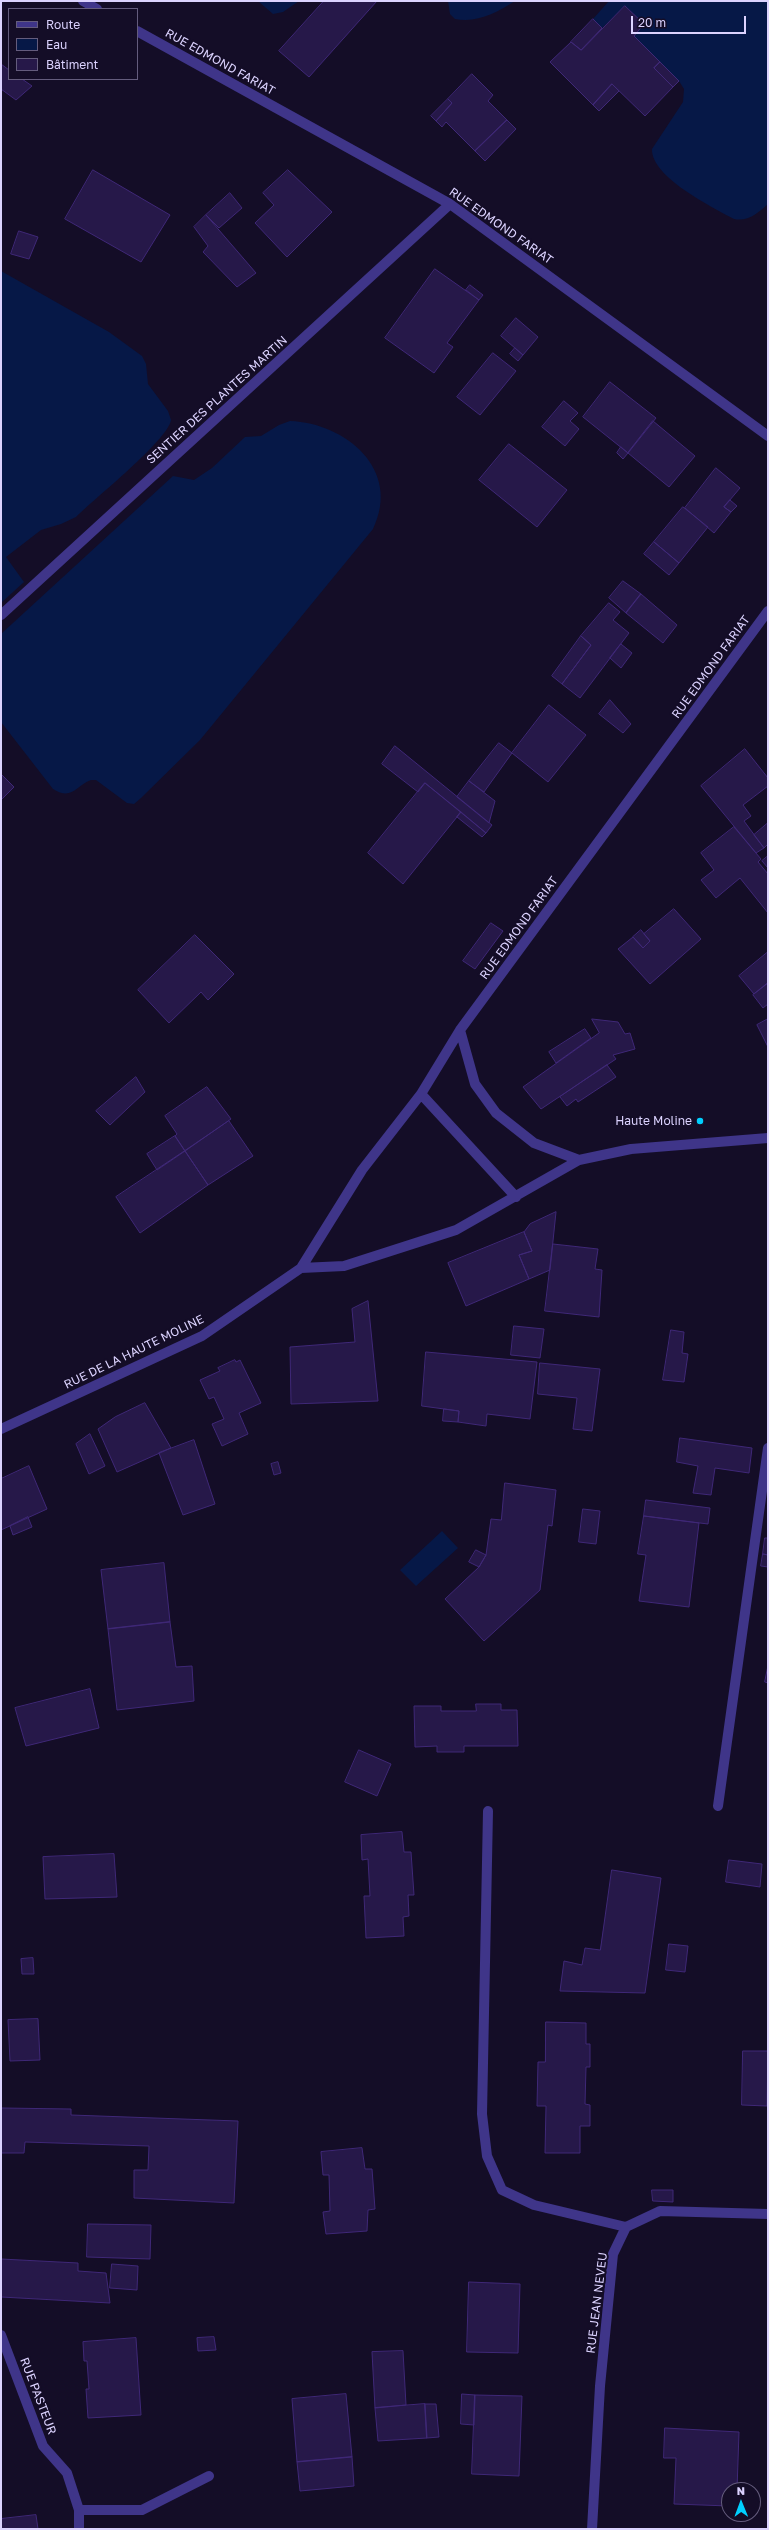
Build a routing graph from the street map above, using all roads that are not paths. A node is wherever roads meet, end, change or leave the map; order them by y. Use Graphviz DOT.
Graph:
graph roads {
  1 [pos="83,1"];
  2 [pos="95,8"];
  3 [pos="138,32"];
  4 [pos="450,204"];
  5 [pos="768,436"];
  6 [pos="768,611"];
  7 [pos="1,615"];
  8 [pos="460,1030"];
  9 [pos="421,1094"];
  10 [pos="768,1138"];
  11 [pos="579,1160"];
  12 [pos="516,1197"];
  13 [pos="302,1268"];
  14 [pos="1,1429"];
  15 [pos="768,1448"];
  16 [pos="718,1806"];
  17 [pos="488,1811"];
  18 [pos="768,2214"];
  19 [pos="626,2227"];
  20 [pos="1,2336"];
  21 [pos="209,2476"];
  22 [pos="79,2510"];
  23 [pos="79,2529"];
  24 [pos="592,2529"];
  1 -- 2 [label="street"];
  3 -- 4 [label="street, RUE EDMOND FARIAT"];
  4 -- 5 [label="street, RUE EDMOND FARIAT"];
  4 -- 7 [label="street, SENTIER DES PLANTES MARTIN"];
  6 -- 8 [label="street, RUE EDMOND FARIAT"];
  8 -- 9 [label="street, RUE EDMOND FARIAT"];
  8 -- 11 [label="street"];
  9 -- 12 [label="street"];
  9 -- 13 [label="street, RUE EDMOND FARIAT"];
  10 -- 11 [label="street"];
  11 -- 12 [label="street"];
  12 -- 13 [label="street"];
  13 -- 14 [label="street, RUE DE LA HAUTE MOLINE"];
  15 -- 16 [label="street"];
  17 -- 19 [label="street"];
  18 -- 19 [label="street"];
  19 -- 24 [label="street, RUE JEAN NEVEU"];
  20 -- 22 [label="street, RUE PASTEUR"];
  21 -- 22 [label="street"];
  22 -- 23 [label="street, RUE PASTEUR"];
}
